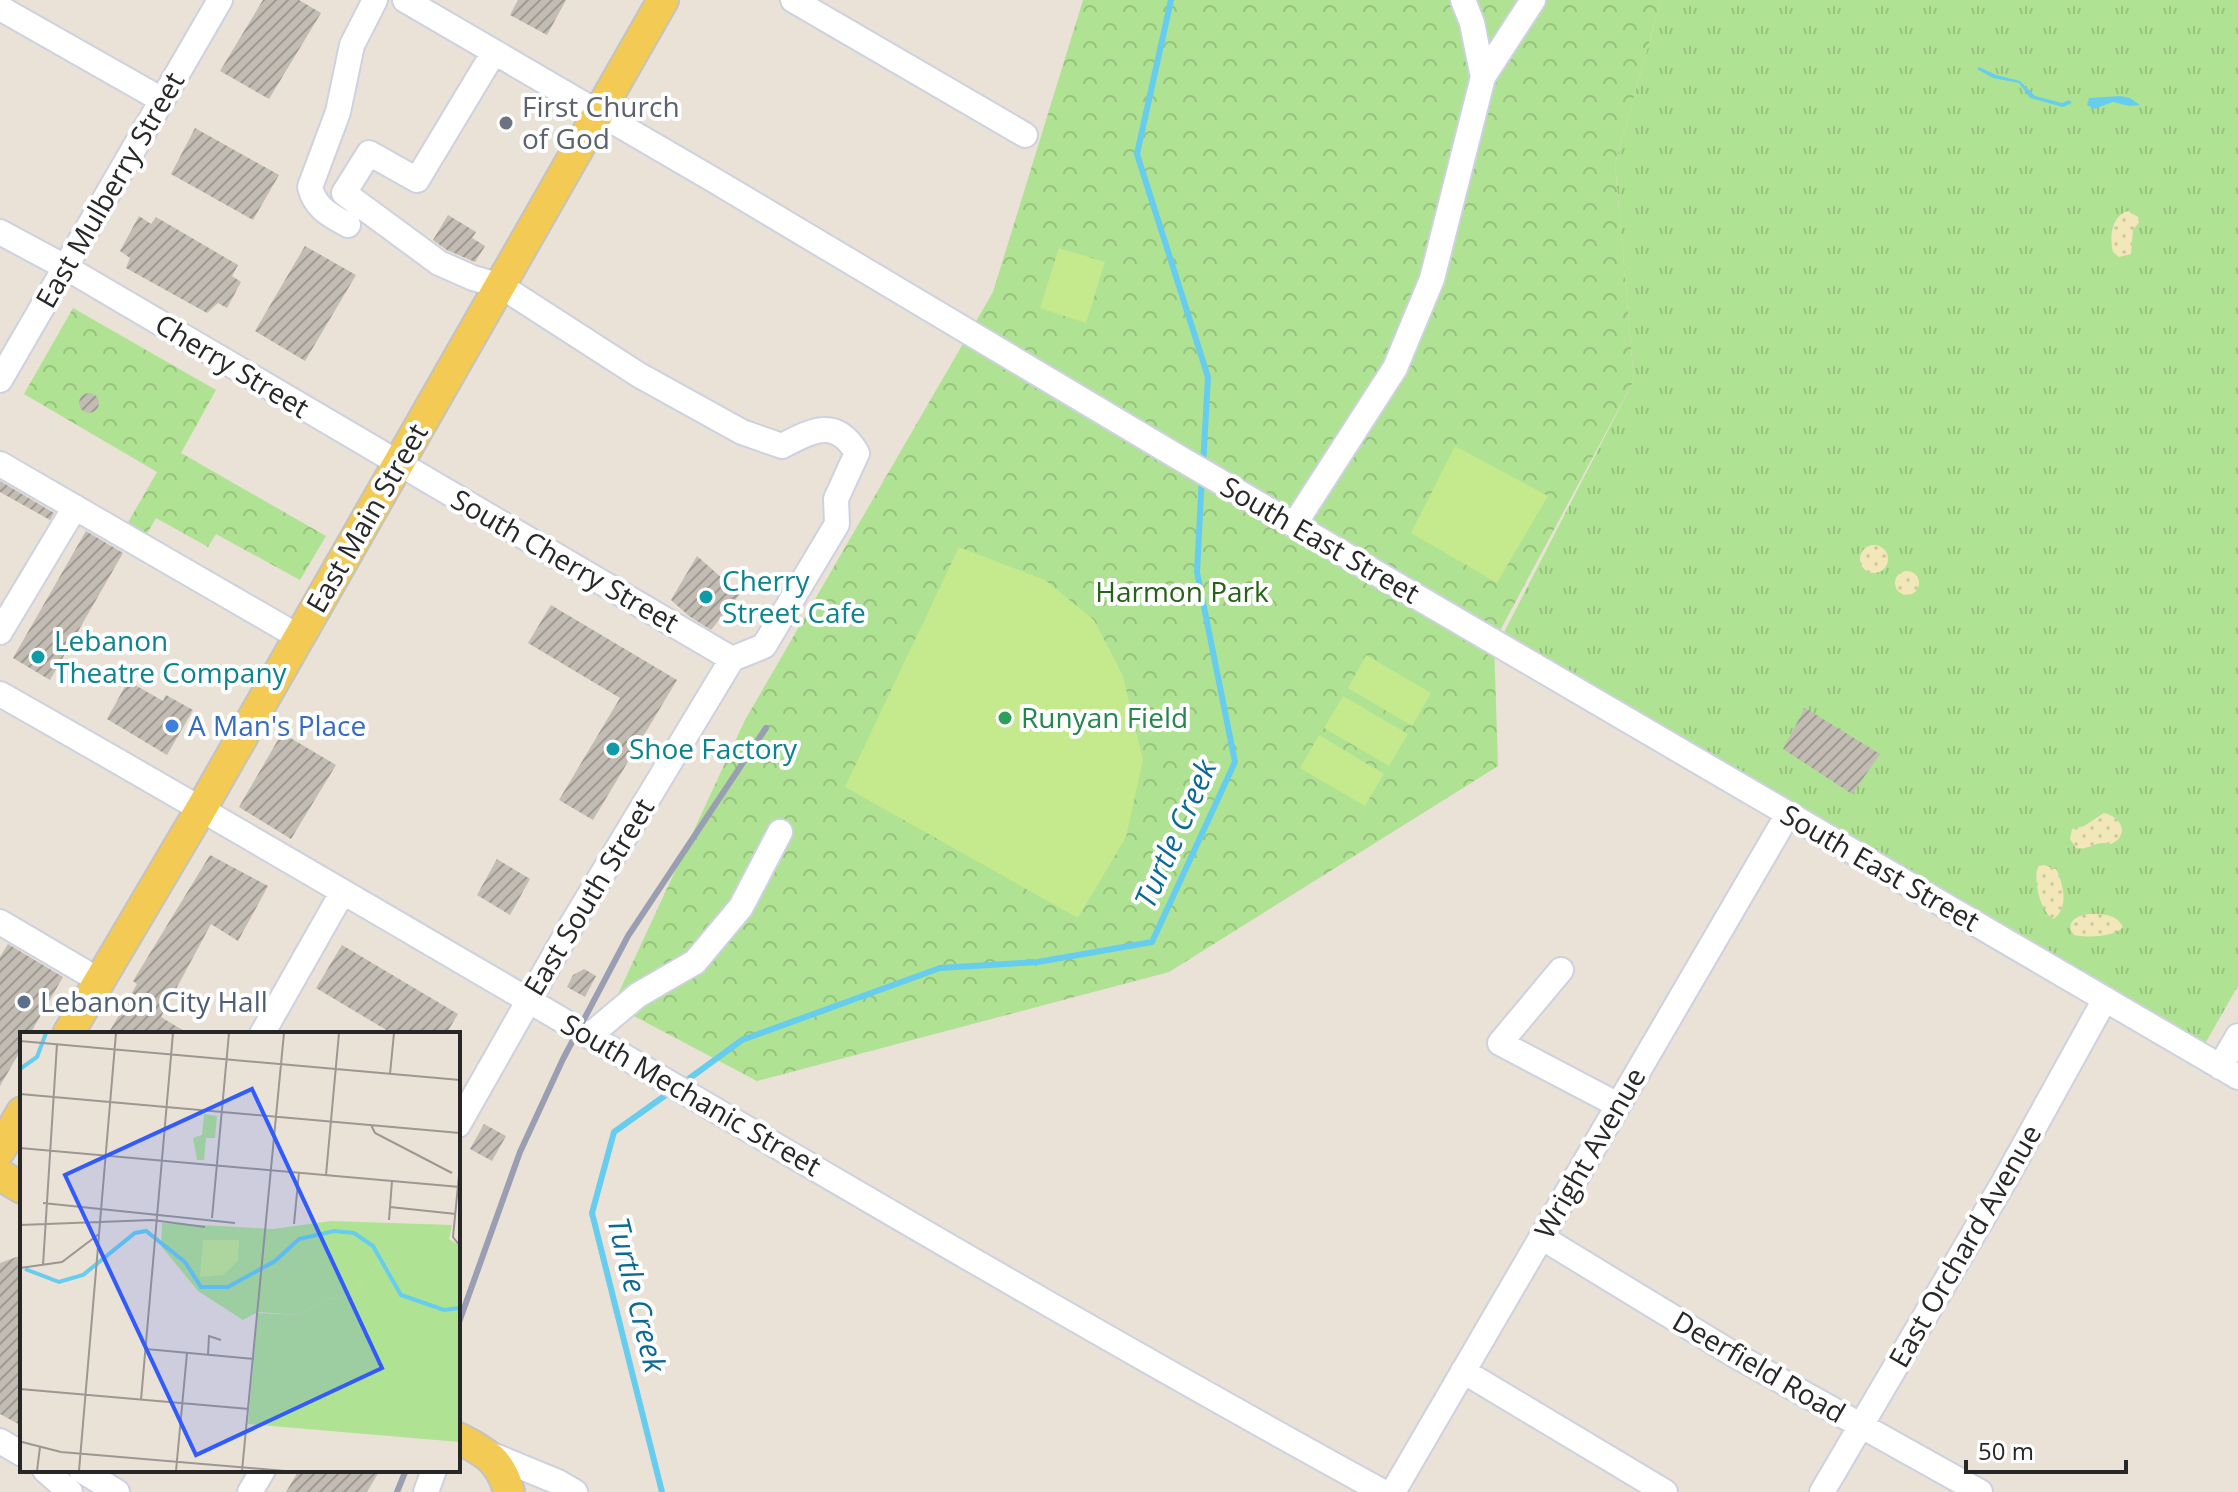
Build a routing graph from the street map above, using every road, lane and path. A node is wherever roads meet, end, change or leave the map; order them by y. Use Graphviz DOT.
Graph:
graph roads {
  1 [pos="220,0"];
  2 [pos="375,0"];
  3 [pos="405,0"];
  4 [pos="663,0"];
  5 [pos="793,0"];
  6 [pos="1463,0"];
  7 [pos="1533,0"];
  8 [pos="0,8"];
  9 [pos="494,52"];
  10 [pos="1483,77"];
  11 [pos="162,100"];
  12 [pos="599,113"];
  13 [pos="1025,135"];
  14 [pos="348,225"];
  15 [pos="0,232"];
  16 [pos="65,267"];
  17 [pos="501,286"];
  18 [pos="0,380"];
  19 [pos="0,464"];
  20 [pos="398,464"];
  21 [pos="75,507"];
  22 [pos="1294,525"];
  23 [pos="0,632"];
  24 [pos="299,637"];
  25 [pos="732,659"];
  26 [pos="0,694"];
  27 [pos="201,809"];
  28 [pos="1788,814"];
  29 [pos="780,832"];
  30 [pos="342,893"];
  31 [pos="0,922"];
  32 [pos="1561,970"];
  33 [pos="100,981"];
  34 [pos="2105,999"];
  35 [pos="529,1000"];
  36 [pos="69,1032"];
  37 [pos="263,1032"];
  38 [pos="589,1036"];
  39 [pos="2238,1036"];
  40 [pos="2229,1072"];
  41 [pos="1618,1105"];
  42 [pos="20,1115"];
  43 [pos="460,1121"];
  44 [pos="0,1150"];
  45 [pos="0,1175"];
  46 [pos="20,1187"];
  47 [pos="1541,1237"];
  48 [pos="1463,1371"];
  49 [pos="1860,1426"];
  50 [pos="460,1439"];
  51 [pos="0,1441"];
  52 [pos="20,1453"];
  53 [pos="490,1454"];
  54 [pos="57,1472"];
  55 [pos="84,1472"];
  56 [pos="262,1472"];
  57 [pos="433,1472"];
  58 [pos="556,1489"];
  59 [pos="70,1492"];
  60 [pos="117,1492"];
  61 [pos="250,1492"];
  62 [pos="426,1492"];
  63 [pos="509,1492"];
  64 [pos="1383,1492"];
  65 [pos="1393,1492"];
  66 [pos="1665,1492"];
  67 [pos="1822,1492"];
  68 [pos="1980,1492"];
  1 -- 11 [label="street, East Mulberry Street"];
  2 -- 14 [label="street"];
  3 -- 9 [label="street, South East Street"];
  4 -- 12 [label="main road, East Main Street"];
  5 -- 13 [label="street"];
  6 -- 10 [label="street"];
  7 -- 10 [label="street"];
  8 -- 11 [label="street"];
  9 -- 12 [label="street, South East Street"];
  9 -- 17 [label="street"];
  10 -- 22 [label="street"];
  11 -- 16 [label="street, East Mulberry Street"];
  12 -- 17 [label="main road, East Main Street"];
  12 -- 22 [label="street, South East Street"];
  15 -- 16 [label="street, Cherry Street"];
  16 -- 18 [label="street, East Mulberry Street"];
  16 -- 20 [label="street, Cherry Street"];
  17 -- 20 [label="main road, East Main Street"];
  17 -- 25 [label="street"];
  19 -- 21 [label="street"];
  20 -- 24 [label="main road, East Main Street"];
  20 -- 25 [label="street, South Cherry Street"];
  21 -- 23 [label="street"];
  21 -- 24 [label="street"];
  22 -- 28 [label="street, South East Street"];
  24 -- 27 [label="main road, East Main Street"];
  25 -- 35 [label="street, East South Street"];
  26 -- 27 [label="street, South Mechanic Street"];
  27 -- 30 [label="street, South Mechanic Street"];
  27 -- 33 [label="main road, East Main Street"];
  28 -- 34 [label="street, South East Street"];
  28 -- 41 [label="street, Wright Avenue"];
  29 -- 38 [label="street"];
  30 -- 35 [label="street, South Mechanic Street"];
  30 -- 37 [label="street"];
  31 -- 33 [label="street"];
  32 -- 41 [label="street"];
  33 -- 36 [label="main road, East Main Street"];
  34 -- 40 [label="street, South East Street"];
  34 -- 49 [label="street, East Orchard Avenue"];
  35 -- 38 [label="street, South Mechanic Street"];
  35 -- 43 [label="street, East South Street"];
  38 -- 64 [label="street, South Mechanic Street"];
  39 -- 40 [label="street"];
  41 -- 47 [label="street, Wright Avenue"];
  42 -- 44 [label="main road"];
  45 -- 46 [label="main road"];
  47 -- 48 [label="street, Wright Avenue"];
  47 -- 49 [label="street, Deerfield Road"];
  48 -- 65 [label="street, Wright Avenue"];
  48 -- 66 [label="street"];
  49 -- 67 [label="street, East Orchard Avenue"];
  49 -- 68 [label="street, Deerfield Road"];
  50 -- 53 [label="main road"];
  51 -- 52 [label="street"];
  53 -- 58 [label="street"];
  53 -- 63 [label="main road"];
  54 -- 59 [label="street"];
  55 -- 60 [label="street"];
  56 -- 61 [label="street"];
  57 -- 62 [label="street"];
}
